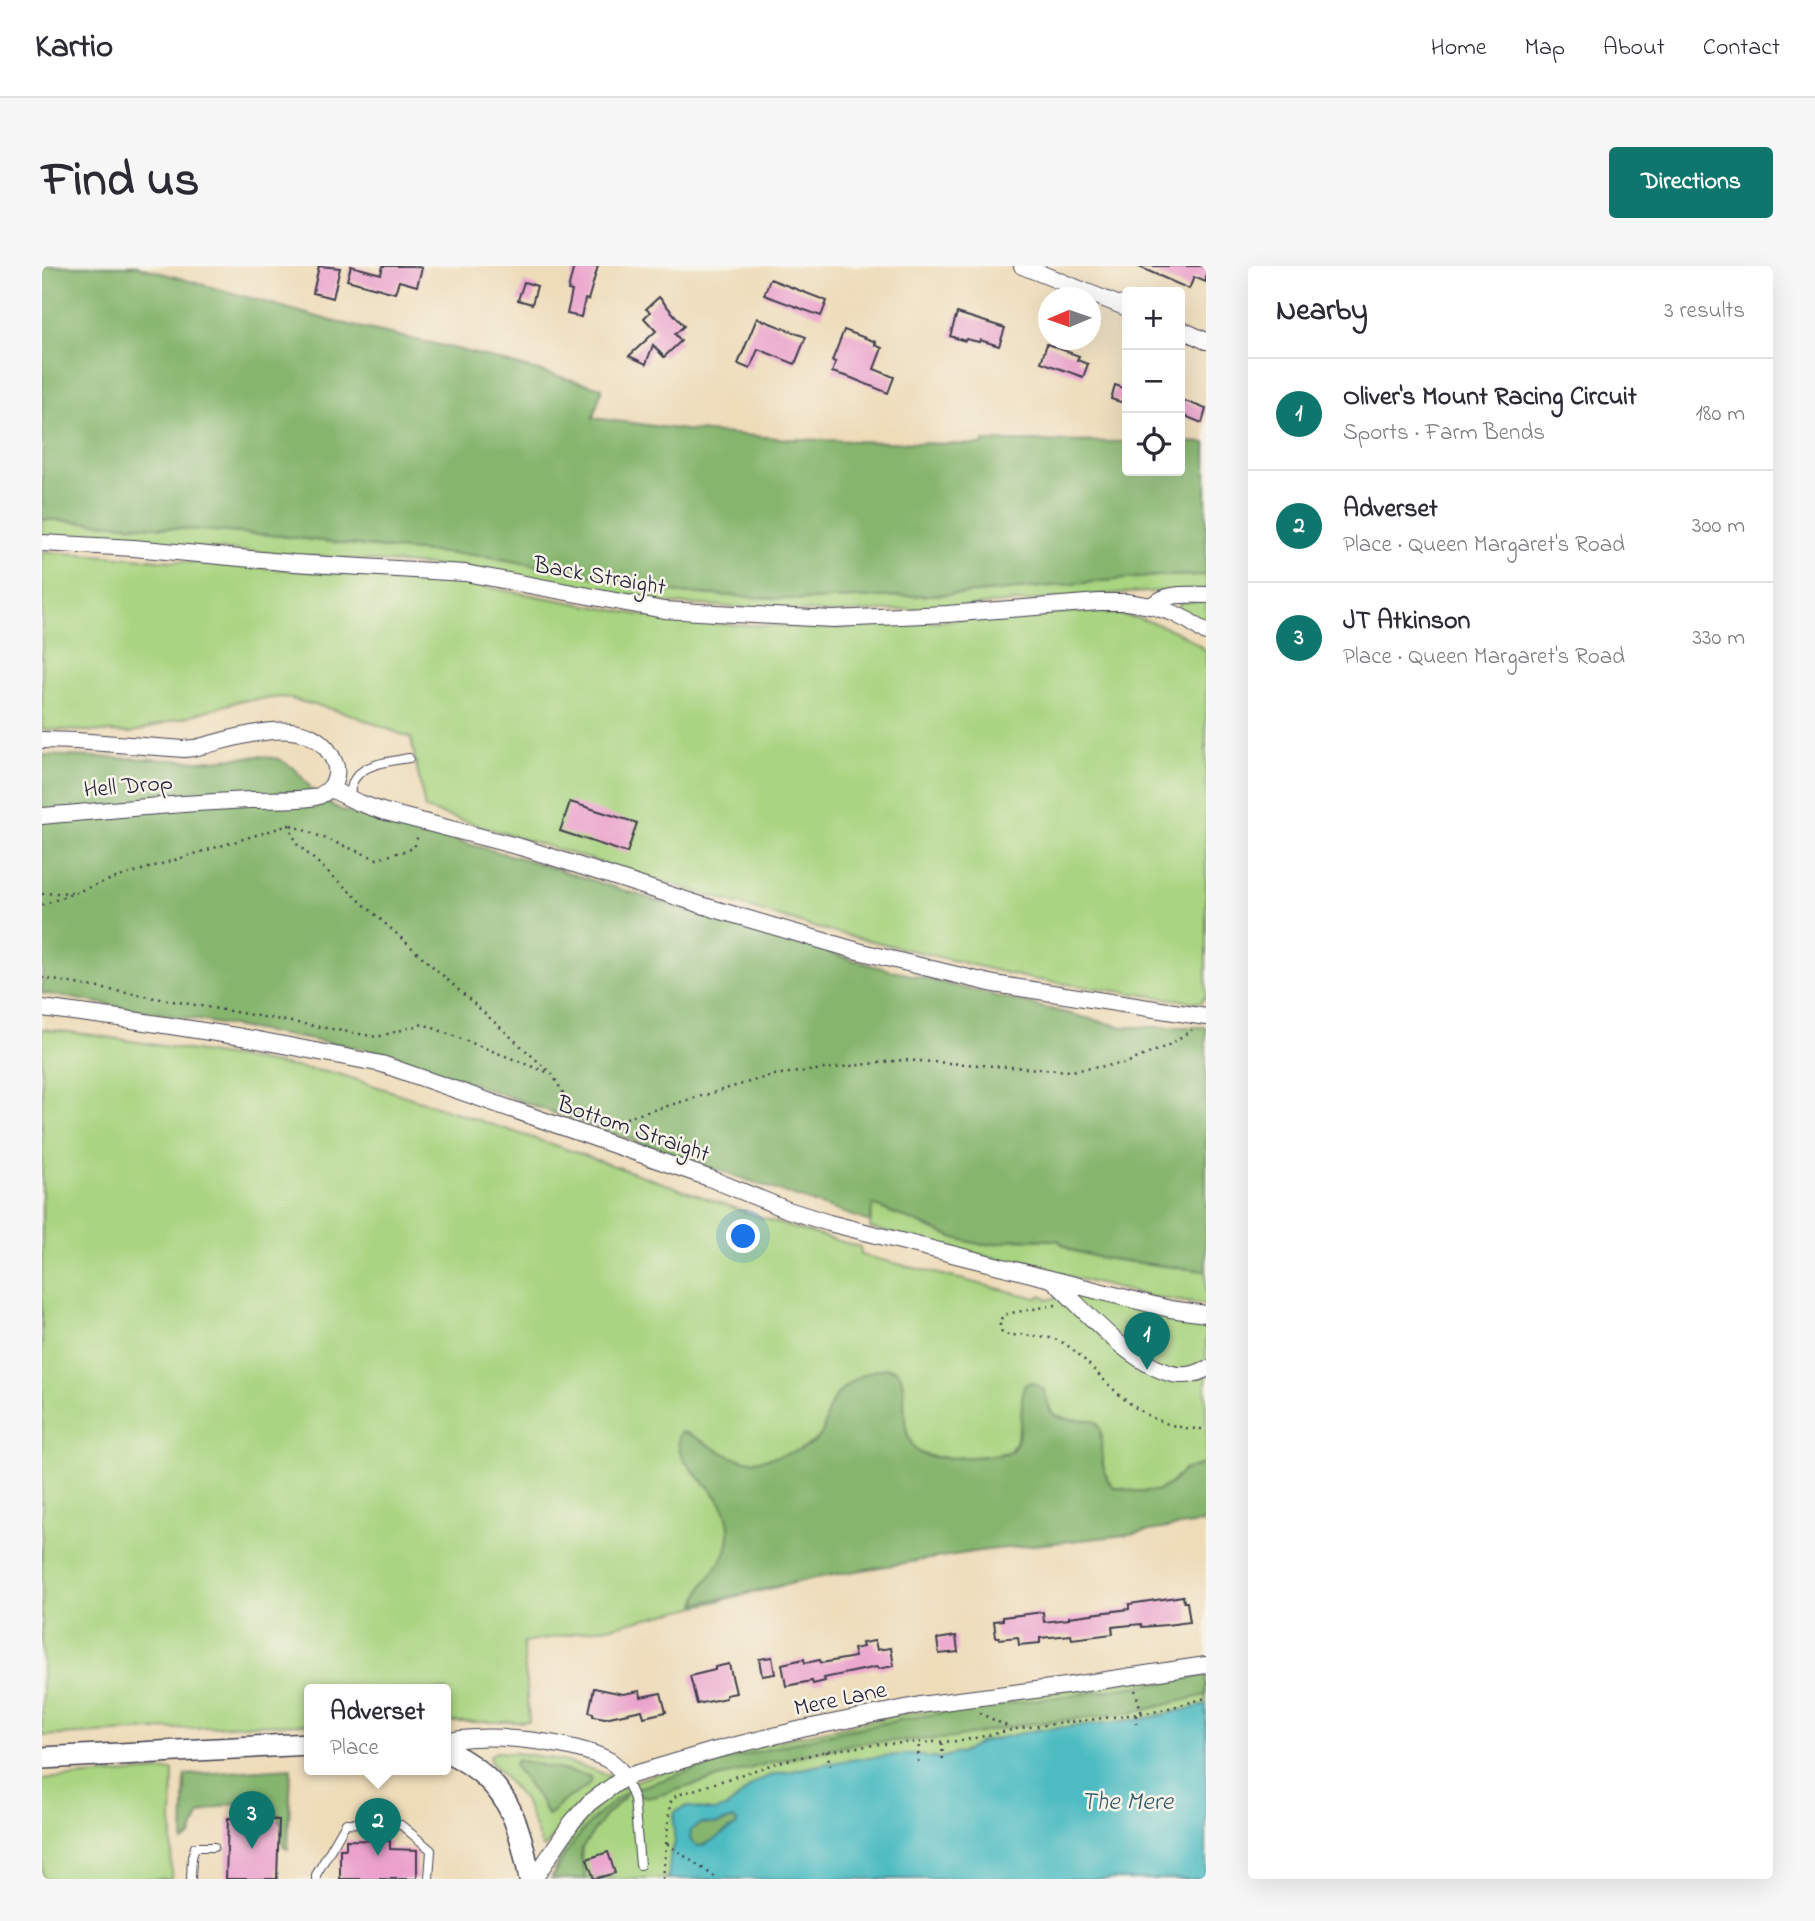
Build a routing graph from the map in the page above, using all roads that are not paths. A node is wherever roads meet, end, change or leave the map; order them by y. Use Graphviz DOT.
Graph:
graph roads {
  1 [pos="1022,266"];
  2 [pos="1122,306"];
  3 [pos="1185,331"];
  4 [pos="1206,341"];
  5 [pos="42,543"];
  6 [pos="1206,595"];
  7 [pos="1151,606"];
  8 [pos="1206,633"];
  9 [pos="42,740"];
  10 [pos="409,758"];
  11 [pos="331,789"];
  12 [pos="349,798"];
  13 [pos="42,816"];
  14 [pos="42,1008"];
  15 [pos="1201,1022"];
  16 [pos="1052,1280"];
  17 [pos="1206,1314"];
  18 [pos="1206,1368"];
  19 [pos="1206,1665"];
  20 [pos="451,1741"];
  21 [pos="304,1744"];
  22 [pos="451,1753"];
  23 [pos="42,1758"];
  24 [pos="625,1777"];
  25 [pos="214,1847"];
  26 [pos="640,1865"];
  27 [pos="191,1879"];
  28 [pos="316,1879"];
  29 [pos="429,1879"];
  30 [pos="532,1879"];
  1 -- 2 [label="street"];
  3 -- 4 [label="street"];
  5 -- 7 [label="street, Back Straight"];
  6 -- 7 [label="street"];
  7 -- 8 [label="street"];
  9 -- 11 [label="street"];
  10 -- 12 [label="lane"];
  11 -- 12 [label="street"];
  11 -- 13 [label="street, Hell Drop"];
  12 -- 15 [label="street"];
  14 -- 16 [label="street, Bottom Straight"];
  16 -- 17 [label="street, Bottom Straight"];
  16 -- 18 [label="street"];
  19 -- 24 [label="street, Mere Lane"];
  20 -- 24 [label="street"];
  21 -- 23 [label="main road"];
  22 -- 30 [label="main road"];
  24 -- 26 [label="lane"];
  24 -- 30 [label="street, Mere Lane"];
  25 -- 27 [label="lane"];
  28 -- 29 [label="lane"];
}
